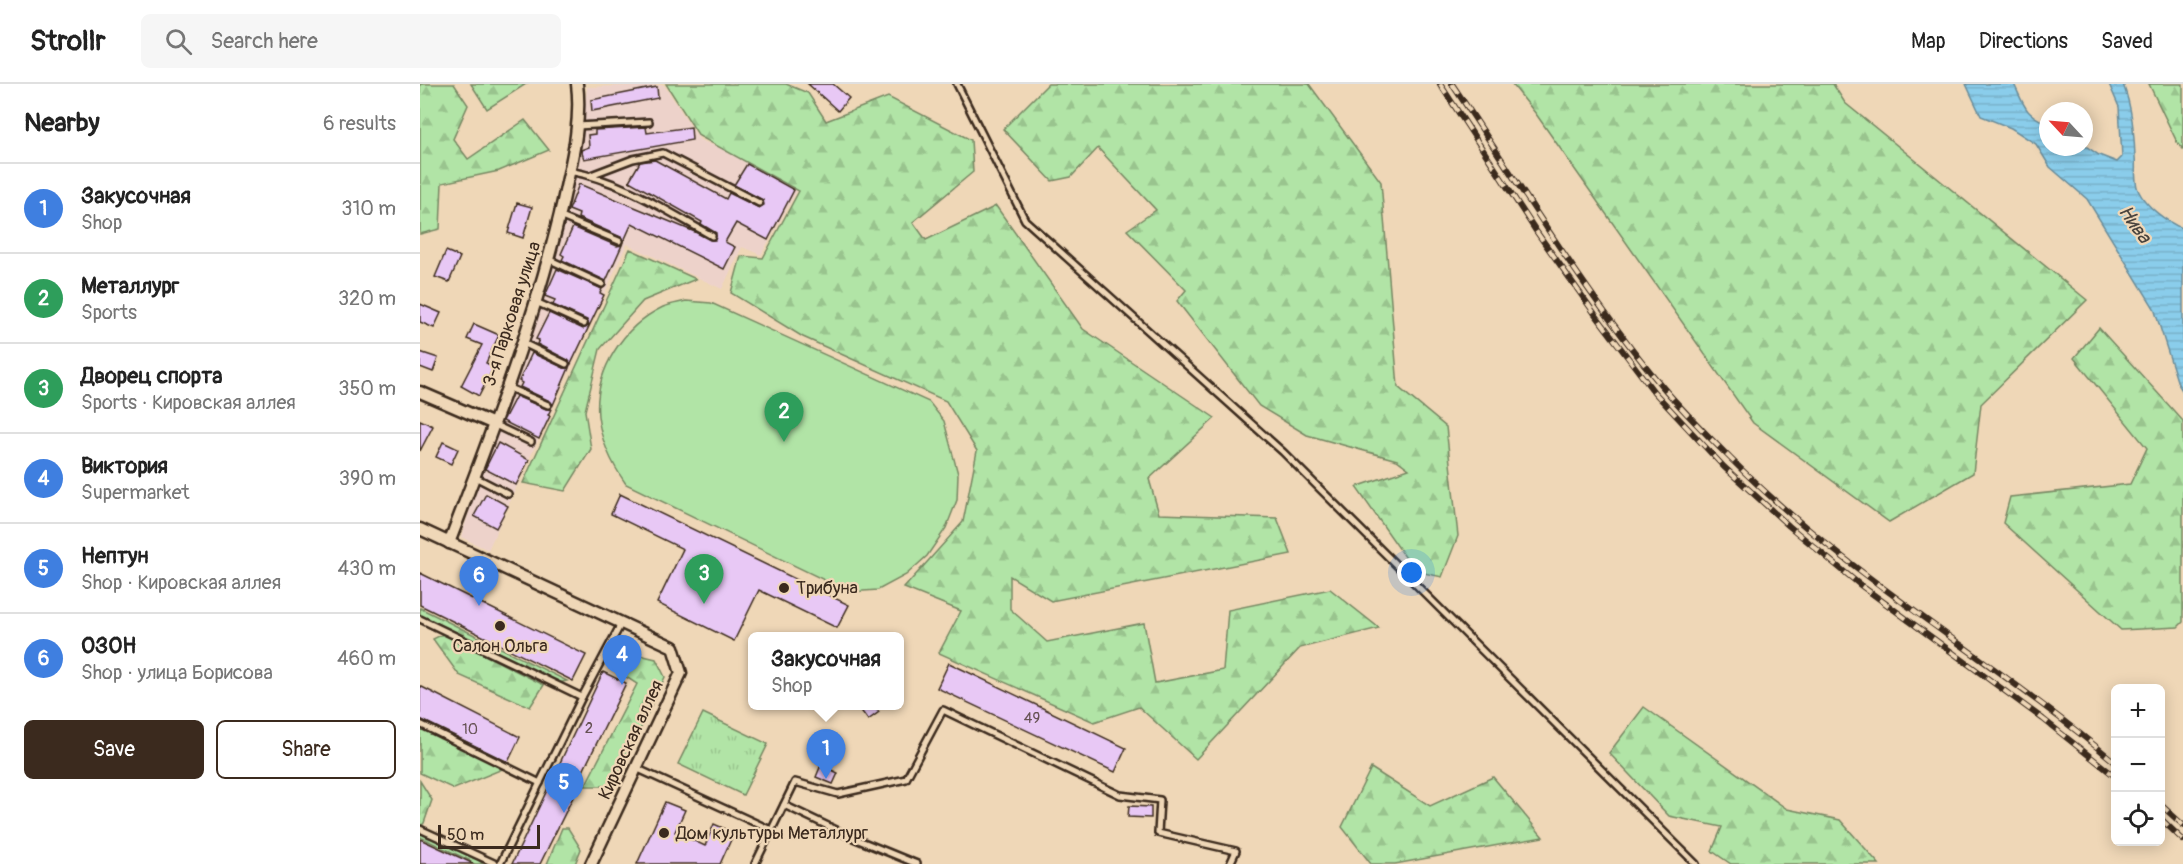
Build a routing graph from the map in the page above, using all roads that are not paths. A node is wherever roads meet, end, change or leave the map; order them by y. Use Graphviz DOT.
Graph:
graph roads {
  1 [pos="957,84"];
  2 [pos="577,86"];
  3 [pos="649,122"];
  4 [pos="577,126"];
  5 [pos="569,171"];
  6 [pos="591,175"];
  7 [pos="759,203"];
  8 [pos="559,216"];
  9 [pos="712,236"];
  10 [pos="619,241"];
  11 [pos="548,260"];
  12 [pos="602,284"];
  13 [pos="536,302"];
  14 [pos="584,324"];
  15 [pos="523,343"];
  16 [pos="566,364"];
  17 [pos="507,387"];
  18 [pos="420,392"];
  19 [pos="548,405"];
  20 [pos="494,424"];
  21 [pos="531,442"];
  22 [pos="474,477"];
  23 [pos="508,494"];
  24 [pos="420,529"];
  25 [pos="449,543"];
  26 [pos="420,619"];
  27 [pos="622,622"];
  28 [pos="582,697"];
  29 [pos="420,724"];
  30 [pos="636,768"];
  31 [pos="540,783"];
  32 [pos="784,806"];
  33 [pos="420,829"];
  34 [pos="771,830"];
  35 [pos="498,864"];
  36 [pos="591,864"];
  37 [pos="755,864"];
  38 [pos="917,864"];
  39 [pos="1230,864"];
  40 [pos="1696,864"];
  1 -- 40 [label="lane"];
  2 -- 4 [label="street, 3-я Парковая улица"];
  3 -- 4 [label="lane"];
  4 -- 5 [label="street, 3-я Парковая улица"];
  5 -- 6 [label="lane"];
  5 -- 8 [label="street, 3-я Парковая улица"];
  6 -- 7 [label="lane"];
  6 -- 9 [label="lane"];
  8 -- 10 [label="lane"];
  8 -- 11 [label="street, 3-я Парковая улица"];
  11 -- 12 [label="lane"];
  11 -- 13 [label="street, 3-я Парковая улица"];
  13 -- 14 [label="lane"];
  13 -- 15 [label="street, 3-я Парковая улица"];
  15 -- 16 [label="lane"];
  15 -- 17 [label="street, 3-я Парковая улица"];
  17 -- 19 [label="lane"];
  17 -- 20 [label="street, 3-я Парковая улица"];
  18 -- 20 [label="street"];
  20 -- 21 [label="lane"];
  20 -- 22 [label="street, 3-я Парковая улица"];
  22 -- 23 [label="lane"];
  22 -- 25 [label="street, 3-я Парковая улица"];
  24 -- 25 [label="street, Кировская аллея"];
  25 -- 27 [label="street, Кировская аллея"];
  26 -- 28 [label="lane"];
  27 -- 28 [label="lane"];
  27 -- 30 [label="street, Кировская аллея"];
  28 -- 31 [label="lane"];
  29 -- 31 [label="lane"];
  30 -- 34 [label="lane"];
  30 -- 36 [label="street, Кировская аллея"];
  31 -- 35 [label="lane"];
  32 -- 34 [label="lane"];
  32 -- 38 [label="lane"];
  32 -- 39 [label="lane"];
  33 -- 35 [label="lane"];
  34 -- 37 [label="lane"];
}
